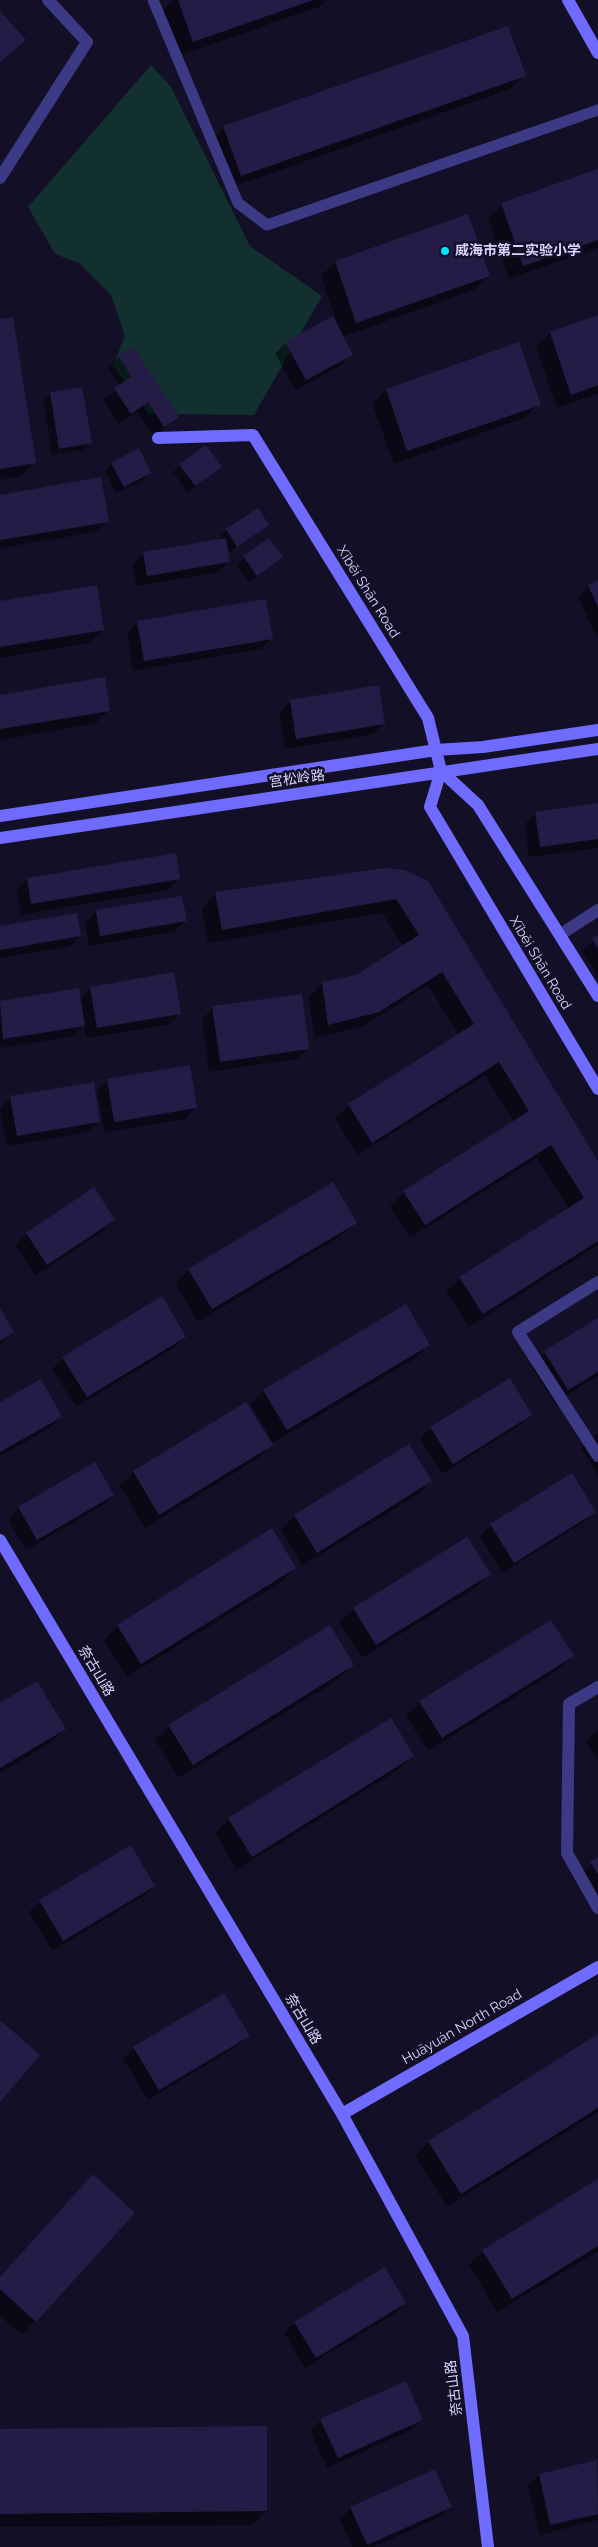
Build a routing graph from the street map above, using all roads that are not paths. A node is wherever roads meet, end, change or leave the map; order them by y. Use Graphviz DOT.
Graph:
graph roads {
  1 [pos="48,0"];
  2 [pos="153,0"];
  3 [pos="568,0"];
  4 [pos="598,53"];
  5 [pos="598,110"];
  6 [pos="0,178"];
  7 [pos="158,438"];
  8 [pos="598,730"];
  9 [pos="598,749"];
  10 [pos="436,750"];
  11 [pos="441,771"];
  12 [pos="0,816"];
  13 [pos="0,838"];
  14 [pos="598,910"];
  15 [pos="561,934"];
  16 [pos="598,996"];
  17 [pos="598,1090"];
  18 [pos="598,1282"];
  19 [pos="598,1456"];
  20 [pos="0,1540"];
  21 [pos="598,1687"];
  22 [pos="598,1908"];
  23 [pos="598,1968"];
  24 [pos="342,2114"];
  25 [pos="488,2547"];
  1 -- 6 [label="street"];
  2 -- 5 [label="lane"];
  3 -- 4 [label="main road"];
  7 -- 10 [label="main road, Xīběi Shān Road"];
  8 -- 10 [label="main road"];
  9 -- 11 [label="main road, 宫松岭路"];
  10 -- 11 [label="main road, Xīběi Shān Road"];
  10 -- 12 [label="main road"];
  11 -- 13 [label="main road, 宫松岭路"];
  11 -- 15 [label="main road"];
  11 -- 17 [label="main road, Xīběi Shān Road"];
  14 -- 15 [label="street"];
  15 -- 16 [label="main road"];
  18 -- 19 [label="street"];
  20 -- 24 [label="main road, 奈古山路"];
  21 -- 22 [label="street"];
  23 -- 24 [label="main road, Huāyuán North Road"];
  24 -- 25 [label="main road, 奈古山路"];
}
